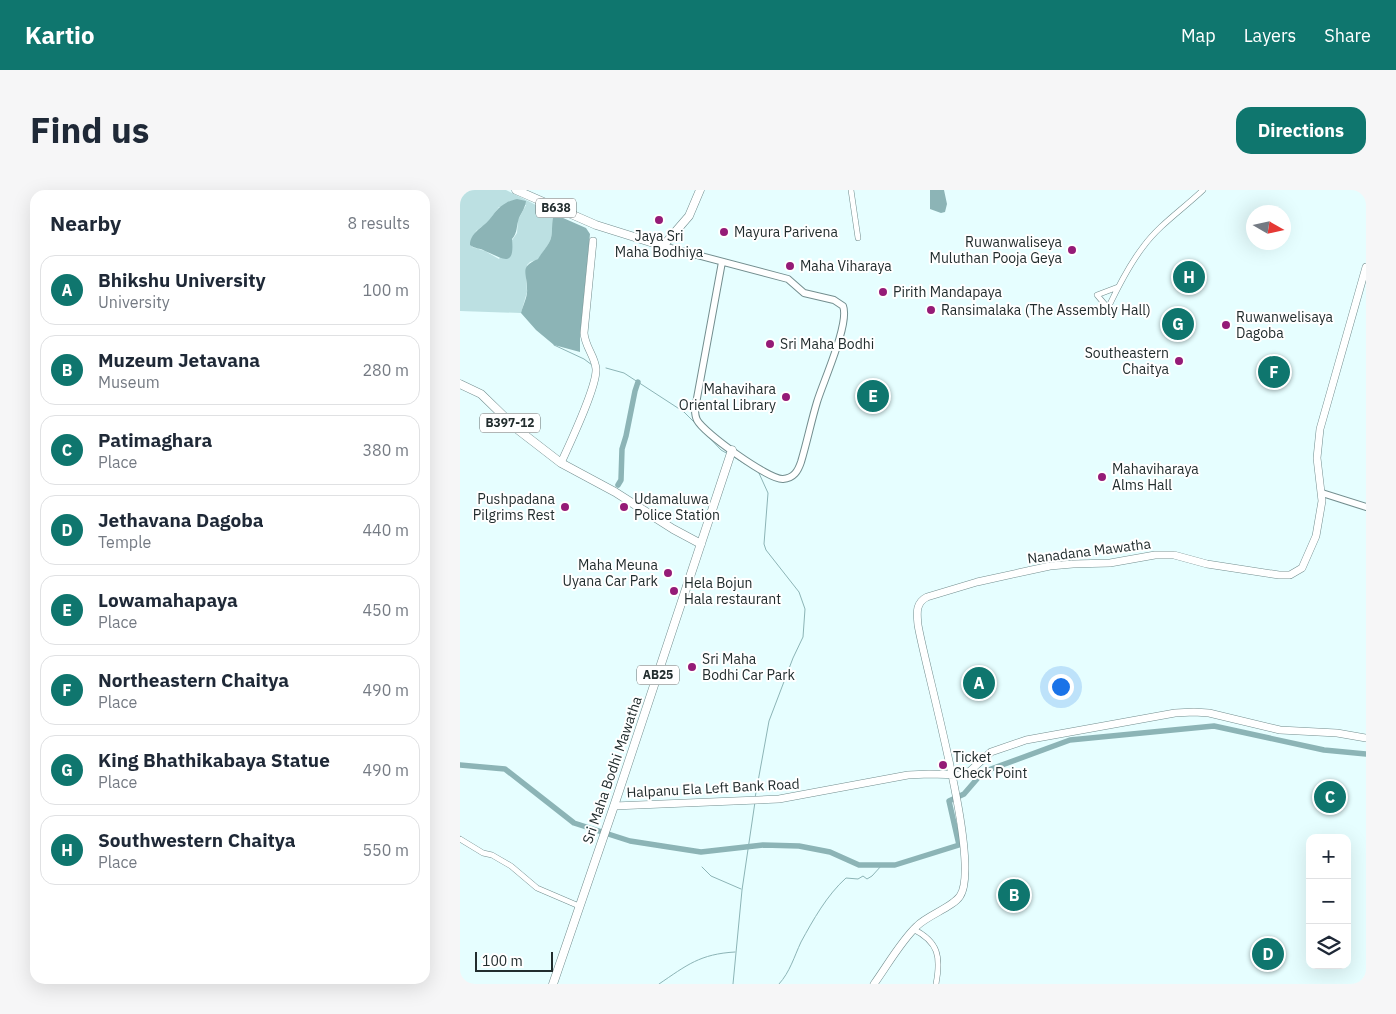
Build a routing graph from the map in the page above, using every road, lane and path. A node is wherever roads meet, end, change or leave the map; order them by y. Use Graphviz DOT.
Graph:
graph roads {
  1 [pos="516,190"];
  2 [pos="700,190"];
  3 [pos="851,190"];
  4 [pos="1203,190"];
  5 [pos="858,238"];
  6 [pos="593,240"];
  7 [pos="663,246"];
  8 [pos="725,263"];
  9 [pos="1366,268"];
  10 [pos="1118,287"];
  11 [pos="460,384"];
  12 [pos="732,450"];
  13 [pos="561,462"];
  14 [pos="1322,493"];
  15 [pos="1366,507"];
  16 [pos="701,544"];
  17 [pos="1366,738"];
  18 [pos="952,779"];
  19 [pos="614,806"];
  20 [pos="460,839"];
  21 [pos="579,906"];
  22 [pos="913,929"];
  23 [pos="553,984"];
  24 [pos="874,984"];
  25 [pos="936,984"];
  1 -- 7 [label="main road, B638"];
  2 -- 7 [label="main road"];
  3 -- 5 [label="street"];
  4 -- 10 [label="street"];
  6 -- 13 [label="main road"];
  7 -- 8 [label="street, B638"];
  8 -- 12 [label="street"];
  8 -- 12 [label="street"];
  9 -- 14 [label="main road, Nanadana Mawatha"];
  10 -- 10 [label="street"];
  11 -- 13 [label="main road, B397-12"];
  12 -- 16 [label="main road, Sri Maha Bodhi Mawatha / AB25"];
  13 -- 16 [label="main road, B397-12"];
  14 -- 15 [label="street"];
  14 -- 18 [label="main road, Nanadana Mawatha"];
  16 -- 19 [label="main road, Sri Maha Bodhi Mawatha / AB25"];
  17 -- 18 [label="main road, Halpanu Ela Left Bank Road"];
  18 -- 19 [label="main road, Halpanu Ela Left Bank Road"];
  18 -- 22 [label="main road, Nanadana Mawatha"];
  19 -- 21 [label="main road, Sri Maha Bodhi Mawatha / AB25"];
  20 -- 21 [label="street"];
  21 -- 23 [label="main road, Sri Maha Bodhi Mawatha / AB25"];
  22 -- 24 [label="main road, Nanadana Mawatha"];
  22 -- 25 [label="street"];
}
